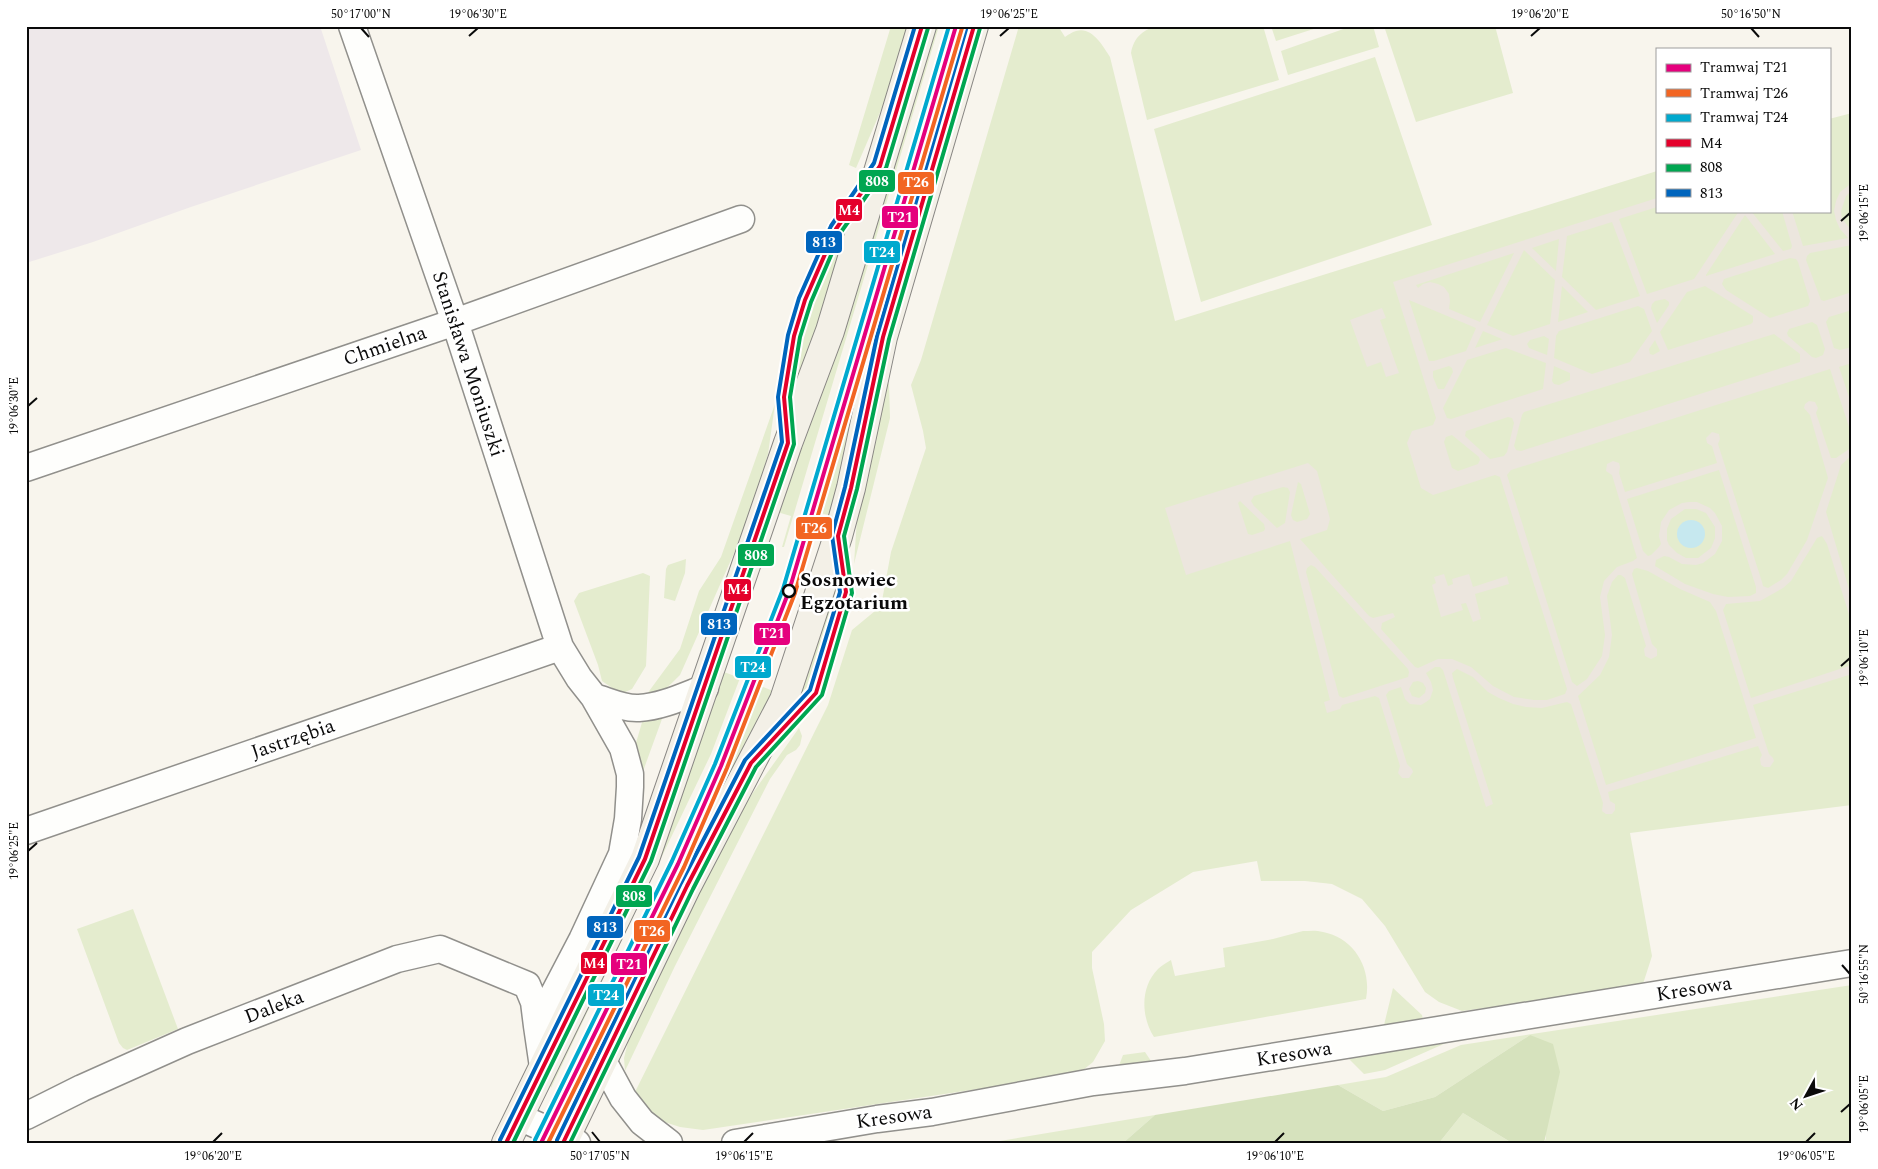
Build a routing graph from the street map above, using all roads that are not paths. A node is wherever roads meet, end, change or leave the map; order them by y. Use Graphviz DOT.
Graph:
graph roads {
  1 [pos="352,26"];
  2 [pos="922,26"];
  3 [pos="974,26"];
  4 [pos="741,218"];
  5 [pos="455,322"];
  6 [pos="26,468"];
  7 [pos="560,646"];
  8 [pos="705,688"];
  9 [pos="594,697"];
  10 [pos="26,831"];
  11 [pos="1852,963"];
  12 [pos="537,1026"];
  13 [pos="603,1061"];
  14 [pos="543,1066"];
  15 [pos="26,1116"];
  16 [pos="519,1118"];
  17 [pos="569,1141"];
  18 [pos="506,1143"];
  19 [pos="669,1143"];
  20 [pos="736,1143"];
  1 -- 5 [label="street, Stanisława Moniuszki"];
  2 -- 8 [label="main road"];
  3 -- 13 [label="main road"];
  4 -- 5 [label="street, Chmielna"];
  5 -- 6 [label="street, Chmielna"];
  5 -- 7 [label="street, Stanisława Moniuszki"];
  7 -- 9 [label="street, Stanisława Moniuszki"];
  7 -- 10 [label="street, Jastrzębia"];
  8 -- 9 [label="street"];
  8 -- 14 [label="main road"];
  9 -- 12 [label="street, Stanisława Moniuszki"];
  11 -- 20 [label="street, Kresowa"];
  12 -- 14 [label="street"];
  12 -- 15 [label="street, Daleka"];
  13 -- 17 [label="main road"];
  13 -- 19 [label="street"];
  14 -- 16 [label="main road"];
  16 -- 17 [label="street"];
  16 -- 18 [label="main road"];
}
